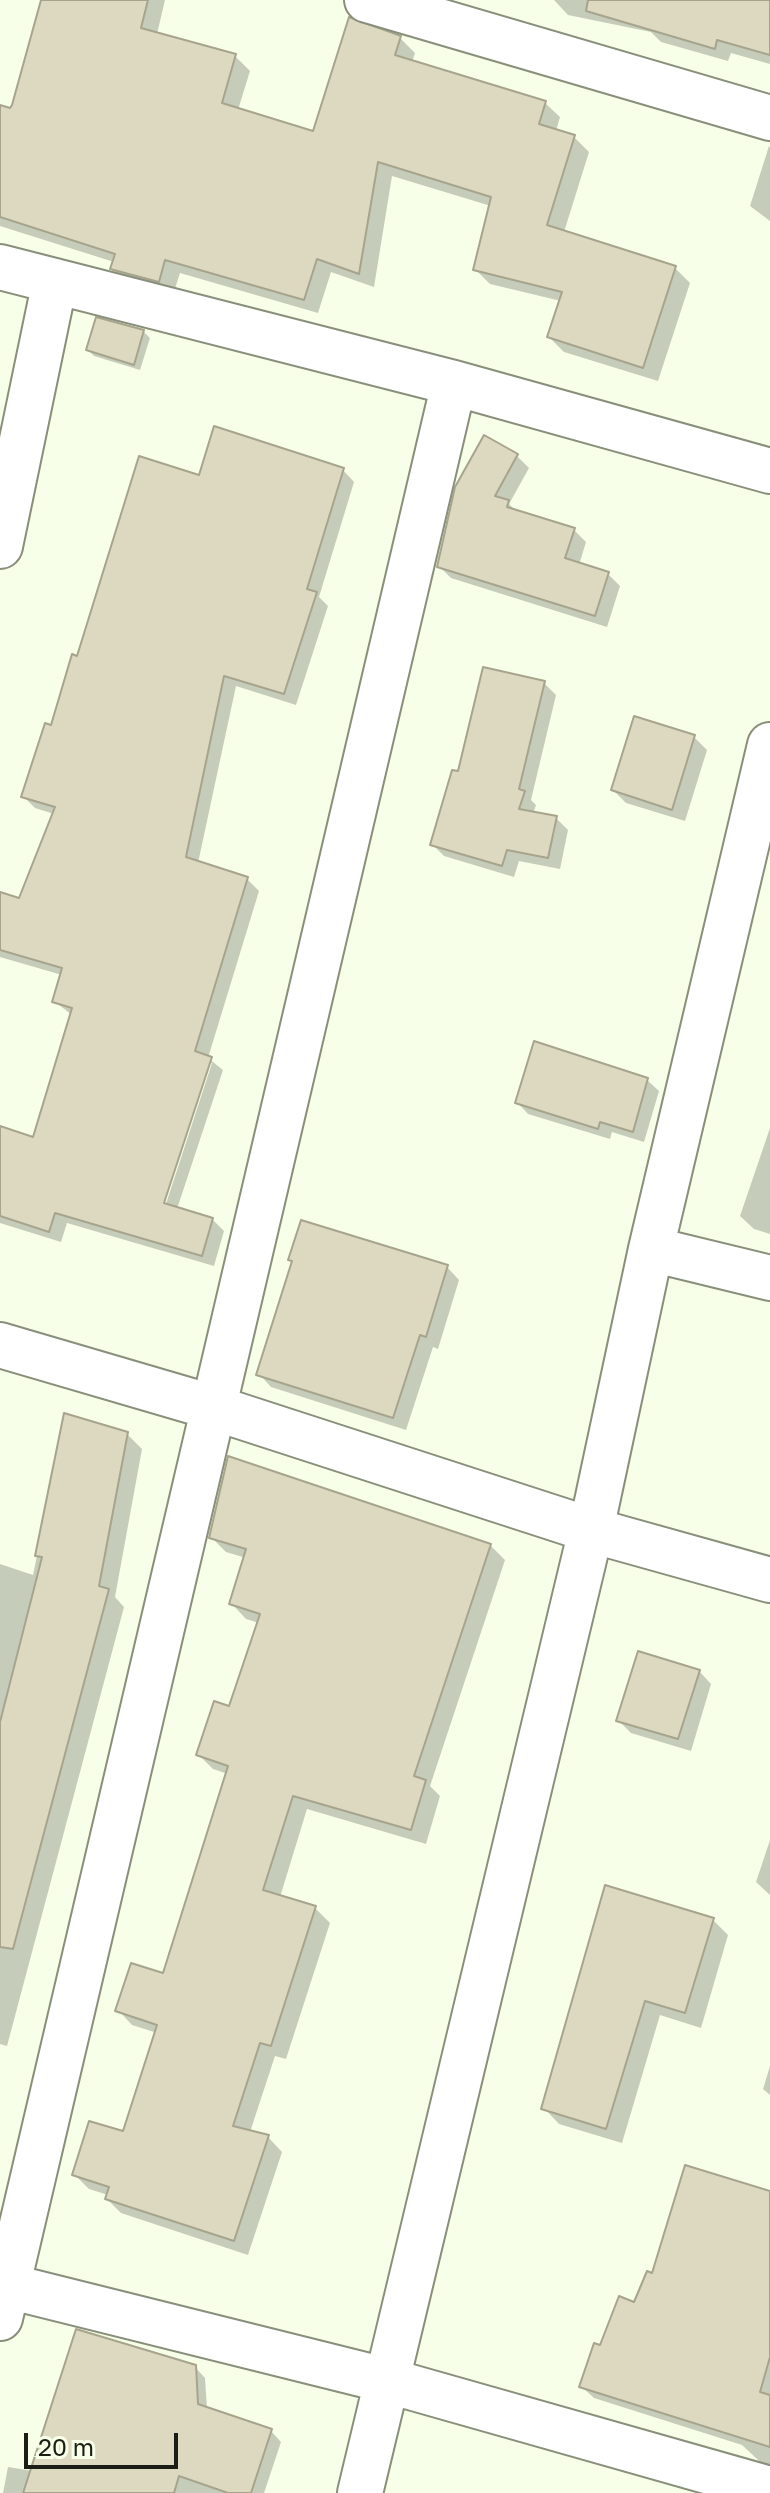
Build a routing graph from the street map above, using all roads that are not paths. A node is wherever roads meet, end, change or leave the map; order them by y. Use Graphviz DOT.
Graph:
graph roads {
  1 [pos="367,0"];
  2 [pos="770,118"];
  3 [pos="0,267"];
  4 [pos="55,281"];
  5 [pos="454,383"];
  6 [pos="770,471"];
  7 [pos="0,546"];
  8 [pos="770,745"];
  9 [pos="651,1249"];
  10 [pos="770,1278"];
  11 [pos="0,1345"];
  12 [pos="215,1408"];
  13 [pos="591,1530"];
  14 [pos="770,1580"];
  15 [pos="3,2296"];
  16 [pos="389,2381"];
  17 [pos="770,2489"];
  18 [pos="360,2493"];
  1 -- 2 [label="street"];
  3 -- 4 [label="street"];
  4 -- 5 [label="street"];
  4 -- 7 [label="street"];
  5 -- 6 [label="street"];
  5 -- 12 [label="street"];
  8 -- 9 [label="street"];
  9 -- 10 [label="street"];
  9 -- 13 [label="street"];
  11 -- 12 [label="street"];
  12 -- 13 [label="street"];
  12 -- 15 [label="street"];
  13 -- 14 [label="street"];
  13 -- 16 [label="street"];
  15 -- 16 [label="street"];
  16 -- 17 [label="street"];
  16 -- 18 [label="street"];
}
